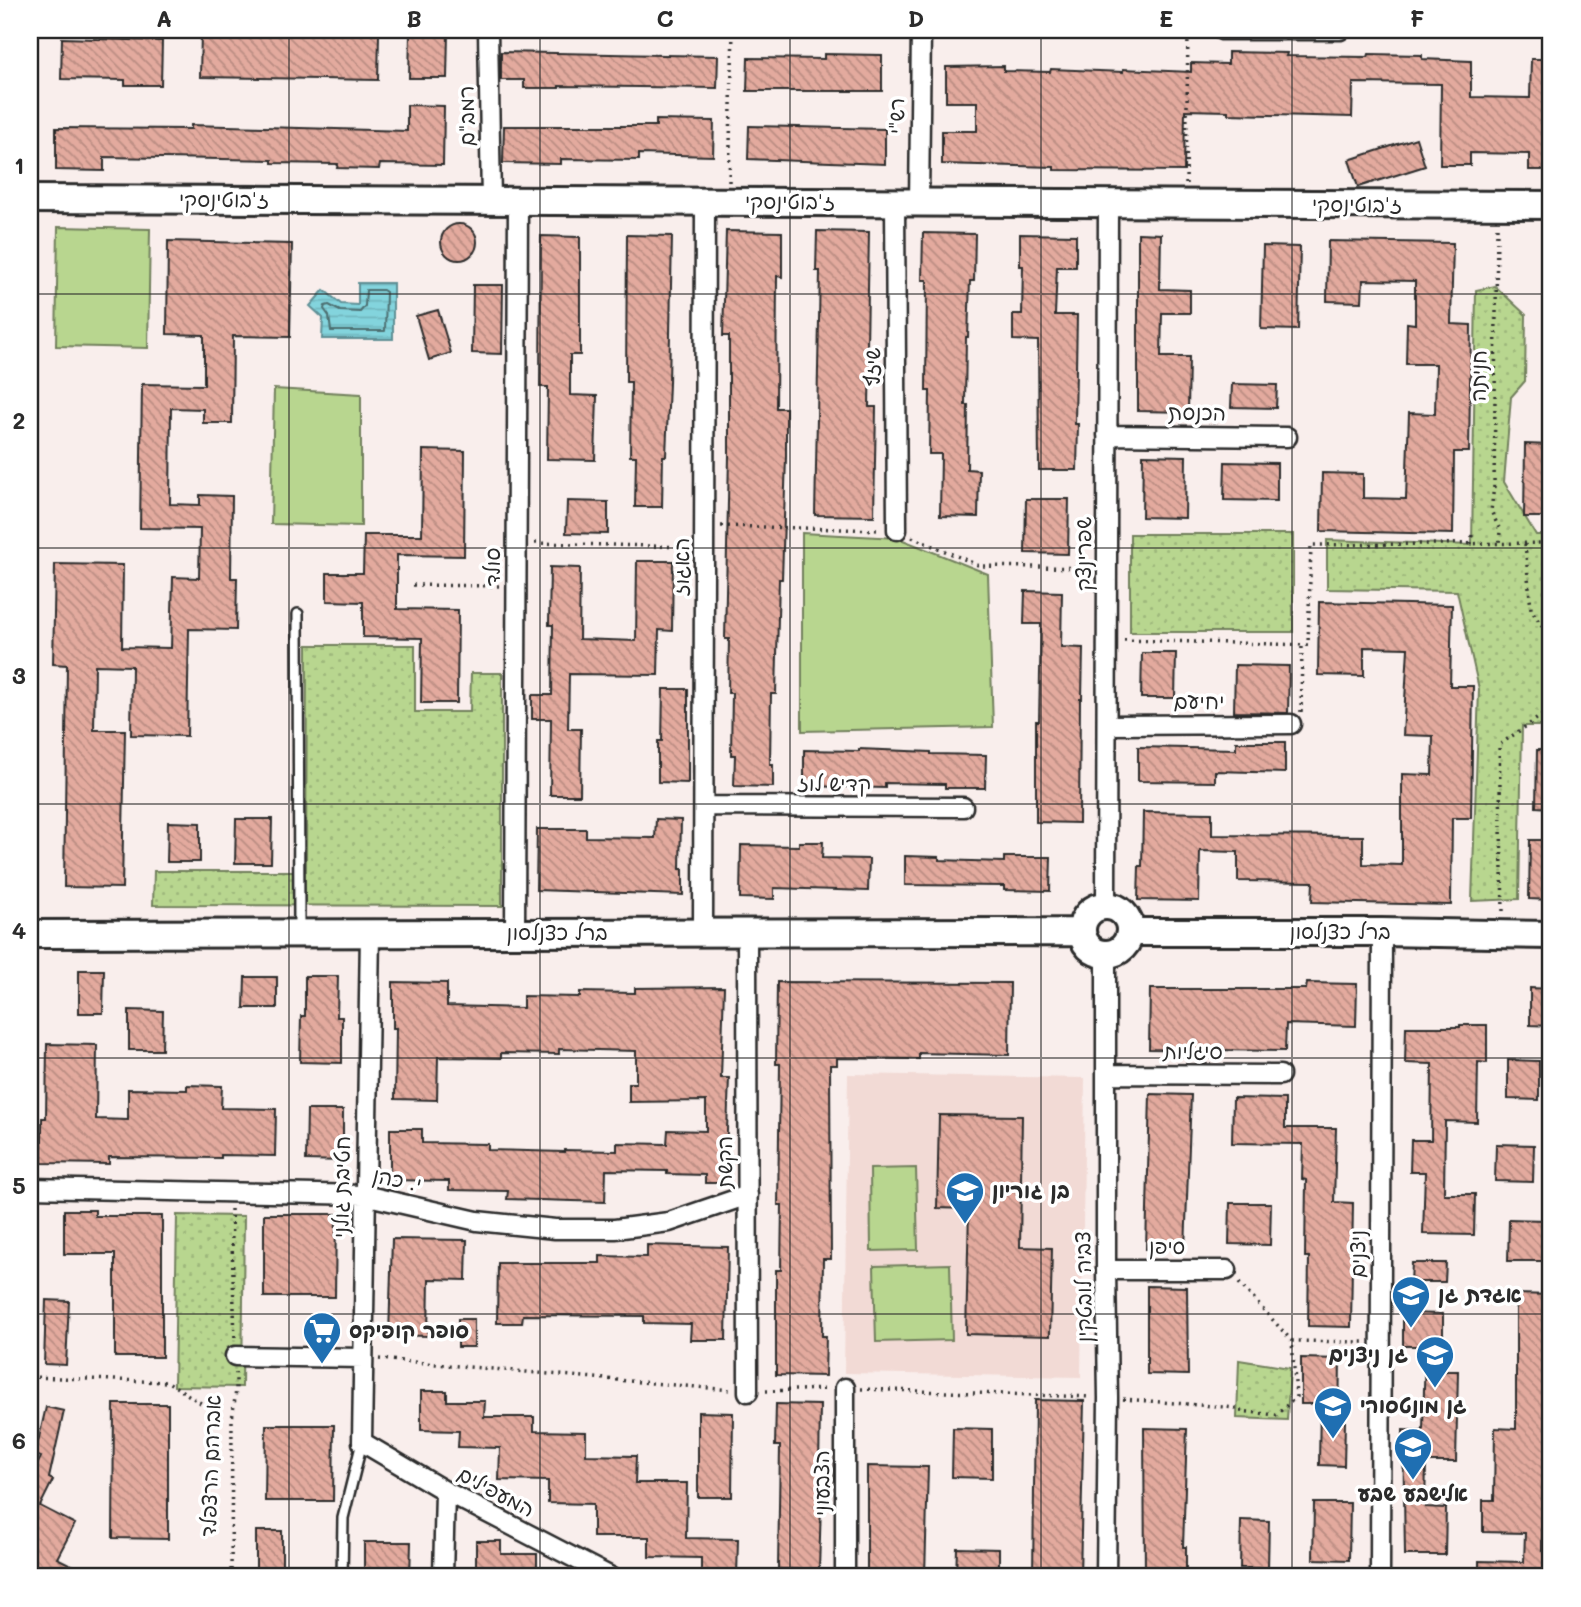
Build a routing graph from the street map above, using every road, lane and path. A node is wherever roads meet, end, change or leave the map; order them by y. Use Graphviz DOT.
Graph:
graph roads {
  1 [pos="488,30"];
  2 [pos="733,30"];
  3 [pos="921,30"];
  4 [pos="1188,30"];
  5 [pos="1222,30"];
  6 [pos="1270,30"];
  7 [pos="1340,30"];
  8 [pos="30,199"];
  9 [pos="491,201"];
  10 [pos="518,201"];
  11 [pos="717,202"];
  12 [pos="907,203"];
  13 [pos="1108,204"];
  14 [pos="1185,204"];
  15 [pos="1497,205"];
  16 [pos="1551,205"];
  17 [pos="1107,435"];
  18 [pos="1287,437"];
  19 [pos="897,530"];
  20 [pos="1472,535"];
  21 [pos="516,543"];
  22 [pos="1551,543"];
  23 [pos="1471,544"];
  24 [pos="1525,544"];
  25 [pos="1499,545"];
  26 [pos="704,547"];
  27 [pos="413,585"];
  28 [pos="516,586"];
  29 [pos="298,614"];
  30 [pos="1107,639"];
  31 [pos="1551,641"];
  32 [pos="1302,644"];
  33 [pos="1551,709"];
  34 [pos="1296,724"];
  35 [pos="1107,725"];
  36 [pos="704,806"];
  37 [pos="963,807"];
  38 [pos="1106,905"];
  39 [pos="747,932"];
  40 [pos="1082,932"];
  41 [pos="1130,932"];
  42 [pos="1382,932"];
  43 [pos="31,933"];
  44 [pos="299,933"];
  45 [pos="370,933"];
  46 [pos="514,933"];
  47 [pos="703,933"];
  48 [pos="1504,934"];
  49 [pos="1551,935"];
  50 [pos="1106,954"];
  51 [pos="1106,1074"];
  52 [pos="1280,1075"];
  53 [pos="30,1188"];
  54 [pos="231,1191"];
  55 [pos="364,1195"];
  56 [pos="748,1195"];
  57 [pos="1106,1270"];
  58 [pos="1227,1270"];
  59 [pos="1292,1341"];
  60 [pos="1380,1343"];
  61 [pos="235,1356"];
  62 [pos="363,1358"];
  63 [pos="30,1377"];
  64 [pos="845,1388"];
  65 [pos="748,1392"];
  66 [pos="1108,1398"];
  67 [pos="204,1405"];
  68 [pos="362,1442"];
  69 [pos="445,1491"];
  70 [pos="231,1577"];
  71 [pos="342,1577"];
  72 [pos="443,1577"];
  73 [pos="611,1577"];
  74 [pos="845,1577"];
  75 [pos="1106,1577"];
  76 [pos="1380,1577"];
  1 -- 9 [label="street, רמב\"ם"];
  2 -- 11 [label="path"];
  3 -- 12 [label="street, רש\"י"];
  4 -- 14 [label="path"];
  5 -- 6 [label="street"];
  6 -- 7 [label="street"];
  8 -- 9 [label="street, ז'בוטינסקי"];
  9 -- 10 [label="street, ז'בוטינסקי"];
  10 -- 11 [label="street, ז'בוטינסקי"];
  10 -- 21 [label="street, סולד"];
  11 -- 12 [label="street, ז'בוטינסקי"];
  11 -- 26 [label="street, האגוז"];
  12 -- 13 [label="street, ז'בוטינסקי"];
  12 -- 19 [label="street, שיזף"];
  13 -- 14 [label="street, ז'בוטינסקי"];
  13 -- 17 [label="street, שפרינצק"];
  14 -- 15 [label="street, ז'בוטינסקי"];
  15 -- 16 [label="street, ז'בוטינסקי"];
  15 -- 25 [label="path, חניתה"];
  17 -- 18 [label="street, הכנסת"];
  17 -- 30 [label="street, שפרינצק"];
  20 -- 23 [label="path"];
  21 -- 26 [label="path"];
  21 -- 28 [label="street, סולד"];
  22 -- 24 [label="path"];
  23 -- 25 [label="path"];
  23 -- 32 [label="path"];
  24 -- 25 [label="path"];
  24 -- 31 [label="path"];
  26 -- 36 [label="street, האגוז"];
  27 -- 28 [label="path"];
  28 -- 46 [label="street, סולד"];
  29 -- 44 [label="lane"];
  30 -- 32 [label="path"];
  30 -- 35 [label="street, שפרינצק"];
  32 -- 34 [label="path"];
  33 -- 48 [label="path"];
  34 -- 35 [label="street, יחיעם"];
  35 -- 38 [label="street, שפרינצק"];
  36 -- 37 [label="street, קדיש לוז"];
  36 -- 47 [label="street, האגוז"];
  38 -- 40 [label="street"];
  38 -- 41 [label="street"];
  39 -- 40 [label="street, ברל כצנלסון"];
  39 -- 47 [label="street, ברל כצנלסון"];
  39 -- 56 [label="street, הקשת"];
  40 -- 50 [label="street"];
  41 -- 42 [label="street, ברל כצנלסון"];
  41 -- 50 [label="street"];
  42 -- 48 [label="street, ברל כצנלסון"];
  42 -- 60 [label="street, ניצנים"];
  43 -- 44 [label="street, ברל כצנלסון"];
  44 -- 45 [label="street, ברל כצנלסון"];
  45 -- 46 [label="street, ברל כצנלסון"];
  45 -- 55 [label="street, חטיבת גולני"];
  46 -- 47 [label="street, ברל כצנלסון"];
  48 -- 49 [label="street, ברל כצנלסון"];
  50 -- 51 [label="street, צביה לובטקין"];
  51 -- 52 [label="street, סיגליות"];
  51 -- 57 [label="street, צביה לובטקין"];
  53 -- 54 [label="street, י. כהן"];
  54 -- 55 [label="street, י. כהן"];
  54 -- 61 [label="path, אברהם הרצפלד"];
  55 -- 56 [label="street, י. כהן"];
  55 -- 62 [label="street, חטיבת גולני"];
  56 -- 65 [label="street, הקשת"];
  57 -- 58 [label="street, סיפן"];
  57 -- 66 [label="street, צביה לובטקין"];
  58 -- 59 [label="path"];
  59 -- 60 [label="path"];
  59 -- 66 [label="path"];
  60 -- 76 [label="street, ניצנים"];
  61 -- 62 [label="street"];
  61 -- 70 [label="path, אברהם הרצפלד"];
  62 -- 65 [label="path"];
  62 -- 68 [label="street, חטיבת גולני"];
  63 -- 67 [label="path"];
  64 -- 65 [label="path"];
  64 -- 66 [label="path"];
  64 -- 74 [label="street, הצבעוני"];
  66 -- 75 [label="street, צביה לובטקין"];
  68 -- 69 [label="street, המעפילים"];
  68 -- 71 [label="lane"];
  69 -- 72 [label="street"];
  69 -- 73 [label="street, המעפילים"];
}
